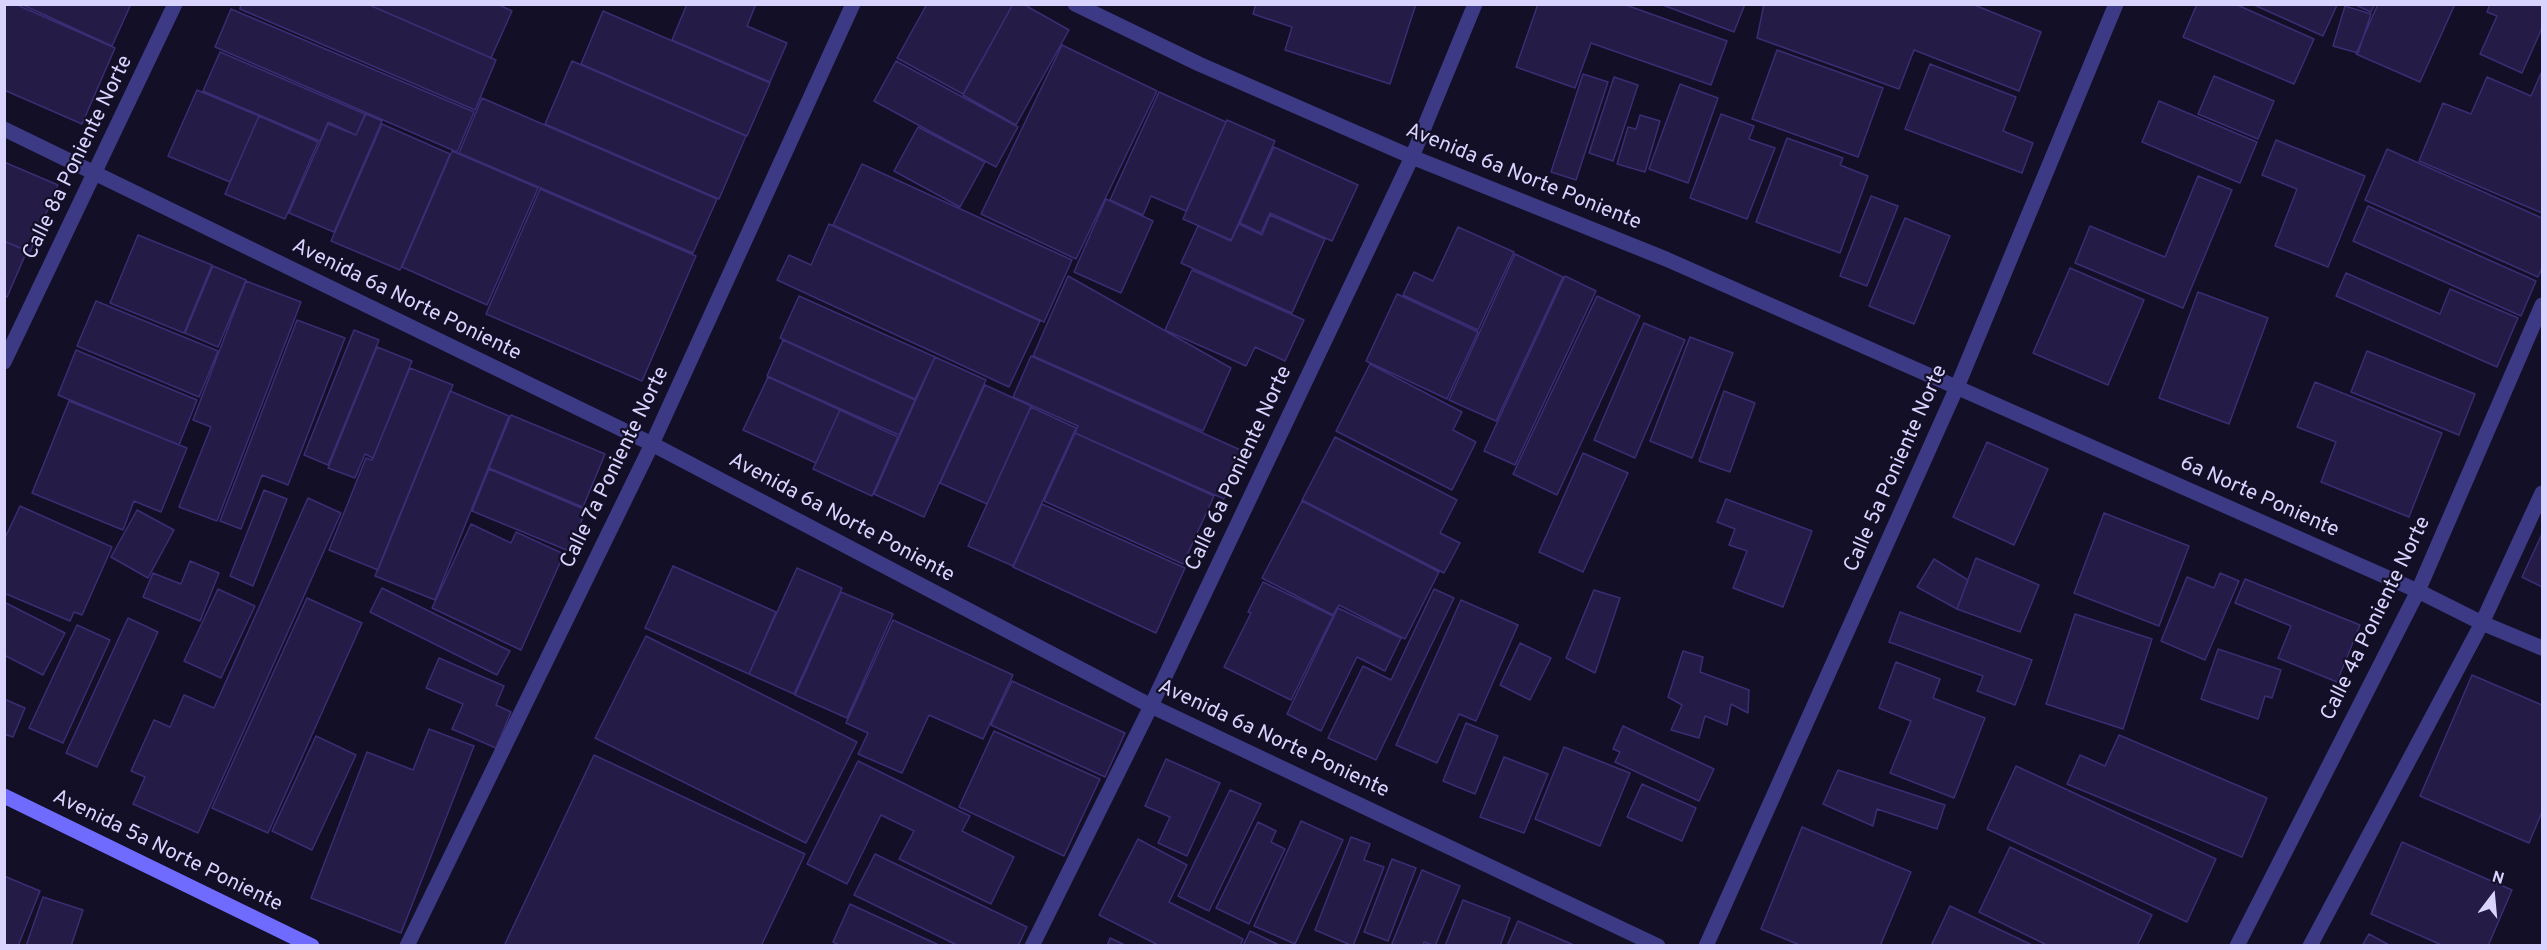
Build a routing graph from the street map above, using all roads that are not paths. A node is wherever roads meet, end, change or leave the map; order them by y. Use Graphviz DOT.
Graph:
graph roads {
  1 [pos="175,4"];
  2 [pos="853,4"];
  3 [pos="1075,4"];
  4 [pos="1475,4"];
  5 [pos="2116,4"];
  6 [pos="4,129"];
  7 [pos="1412,156"];
  8 [pos="95,172"];
  9 [pos="2542,304"];
  10 [pos="4,362"];
  11 [pos="1957,387"];
  12 [pos="652,444"];
  13 [pos="2542,493"];
  14 [pos="2418,591"];
  15 [pos="2482,623"];
  16 [pos="2542,648"];
  17 [pos="1151,706"];
  18 [pos="4,796"];
  19 [pos="312,945"];
  20 [pos="407,945"];
  21 [pos="1032,945"];
  22 [pos="1658,945"];
  23 [pos="1706,945"];
  24 [pos="2237,945"];
  25 [pos="2310,945"];
  1 -- 8 [label="street, Calle 8a Poniente Norte"];
  2 -- 12 [label="street, Calle 7a Poniente Norte"];
  3 -- 7 [label="street, Avenida 6a Norte Poniente"];
  4 -- 7 [label="street, Calle 6a Poniente Norte"];
  5 -- 11 [label="street, Calle 5a Poniente Norte"];
  6 -- 8 [label="street, Avenida 6a Norte Poniente"];
  7 -- 11 [label="street, Avenida 6a Norte Poniente"];
  7 -- 17 [label="street, Calle 6a Poniente Norte"];
  8 -- 10 [label="street, Calle 8a Poniente Norte"];
  8 -- 12 [label="street, Avenida 6a Norte Poniente"];
  9 -- 14 [label="street, Calle 4a Poniente Norte"];
  11 -- 14 [label="street, 6a Norte Poniente"];
  11 -- 23 [label="street, Calle 5a Poniente Norte"];
  12 -- 17 [label="street, Avenida 6a Norte Poniente"];
  12 -- 20 [label="street, Calle 7a Poniente Norte"];
  13 -- 15 [label="street"];
  14 -- 15 [label="street, 6a Norte Poniente"];
  14 -- 24 [label="street, Calle 4a Poniente Norte"];
  15 -- 16 [label="street, 6a Norte Poniente"];
  15 -- 25 [label="street"];
  17 -- 21 [label="street, Calle 6a Poniente Norte"];
  17 -- 22 [label="street, Avenida 6a Norte Poniente"];
  18 -- 19 [label="main road, Avenida 5a Norte Poniente"];
}
